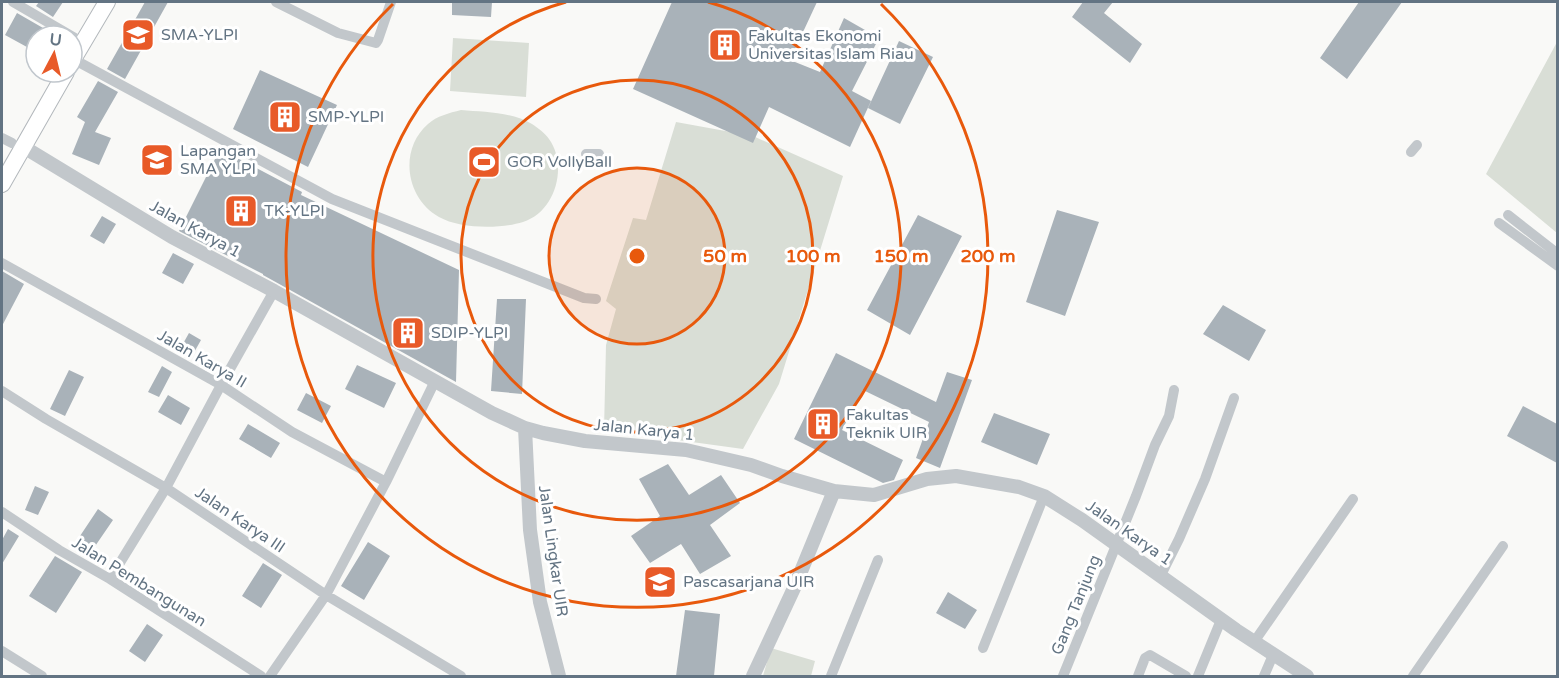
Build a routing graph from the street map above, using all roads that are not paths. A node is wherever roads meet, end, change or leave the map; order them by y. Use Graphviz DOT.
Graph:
graph roads {
  1 [pos="13,2"];
  2 [pos="95,2"];
  3 [pos="107,2"];
  4 [pos="276,2"];
  5 [pos="391,2"];
  6 [pos="37,24"];
  7 [pos="84,27"];
  8 [pos="84,37"];
  9 [pos="84,62"];
  10 [pos="48,84"];
  11 [pos="52,84"];
  12 [pos="12,142"];
  13 [pos="586,154"];
  14 [pos="599,154"];
  15 [pos="2,162"];
  16 [pos="2,184"];
  17 [pos="1508,215"];
  18 [pos="1499,223"];
  19 [pos="1557,254"];
  20 [pos="2,263"];
  21 [pos="1557,266"];
  22 [pos="274,291"];
  23 [pos="596,299"];
  24 [pos="435,381"];
  25 [pos="220,385"];
  26 [pos="1174,390"];
  27 [pos="2,391"];
  28 [pos="1234,398"];
  29 [pos="525,428"];
  30 [pos="386,482"];
  31 [pos="166,488"];
  32 [pos="834,491"];
  33 [pos="1044,496"];
  34 [pos="1353,499"];
  35 [pos="2,513"];
  36 [pos="1116,544"];
  37 [pos="1503,546"];
  38 [pos="878,560"];
  39 [pos="1161,575"];
  40 [pos="110,579"];
  41 [pos="326,595"];
  42 [pos="1221,620"];
  43 [pos="1254,642"];
  44 [pos="983,648"];
  45 [pos="2,651"];
  46 [pos="1273,655"];
  47 [pos="42,676"];
  48 [pos="261,676"];
  49 [pos="270,676"];
  50 [pos="461,676"];
  51 [pos="559,676"];
  52 [pos="753,676"];
  53 [pos="831,676"];
  54 [pos="1063,676"];
  55 [pos="1138,676"];
  56 [pos="1186,676"];
  57 [pos="1198,676"];
  58 [pos="1264,676"];
  59 [pos="1307,676"];
  60 [pos="1413,676"];
  1 -- 6 [label="street"];
  2 -- 7 [label="highway"];
  3 -- 8 [label="highway"];
  4 -- 5 [label="street"];
  9 -- 23 [label="street"];
  10 -- 12 [label="highway"];
  11 -- 12 [label="highway"];
  12 -- 15 [label="highway"];
  12 -- 16 [label="highway"];
  12 -- 22 [label="street, Jalan Karya 1"];
  13 -- 14 [label="street"];
  17 -- 19 [label="street"];
  18 -- 21 [label="street"];
  20 -- 25 [label="street, Jalan Karya II"];
  22 -- 24 [label="street, Jalan Karya 1"];
  22 -- 25 [label="street"];
  24 -- 29 [label="street, Jalan Karya 1"];
  24 -- 30 [label="street"];
  25 -- 30 [label="street, Jalan Karya II"];
  25 -- 31 [label="street"];
  26 -- 36 [label="street, Gang Tanjung"];
  27 -- 31 [label="street, Jalan Karya III"];
  28 -- 39 [label="street"];
  29 -- 32 [label="street, Jalan Karya 1"];
  29 -- 51 [label="street, Jalan Lingkar UIR"];
  30 -- 41 [label="street"];
  31 -- 40 [label="street"];
  31 -- 41 [label="street, Jalan Karya III"];
  32 -- 33 [label="street, Jalan Karya 1"];
  32 -- 52 [label="street"];
  33 -- 36 [label="street, Jalan Karya 1"];
  33 -- 44 [label="street"];
  34 -- 43 [label="street"];
  35 -- 40 [label="street, Jalan Pembangunan"];
  36 -- 39 [label="street, Jalan Karya 1"];
  36 -- 54 [label="street, Gang Tanjung"];
  37 -- 60 [label="street"];
  38 -- 53 [label="street"];
  39 -- 42 [label="street, Jalan Karya 1"];
  40 -- 48 [label="street, Jalan Pembangunan"];
  41 -- 49 [label="street"];
  41 -- 50 [label="street, Jalan Karya III"];
  42 -- 43 [label="street, Jalan Karya 1"];
  42 -- 57 [label="street"];
  43 -- 46 [label="street, Jalan Karya 1"];
  45 -- 47 [label="street"];
  46 -- 58 [label="street"];
  46 -- 59 [label="street, Jalan Karya 1"];
  55 -- 56 [label="street"];
}
